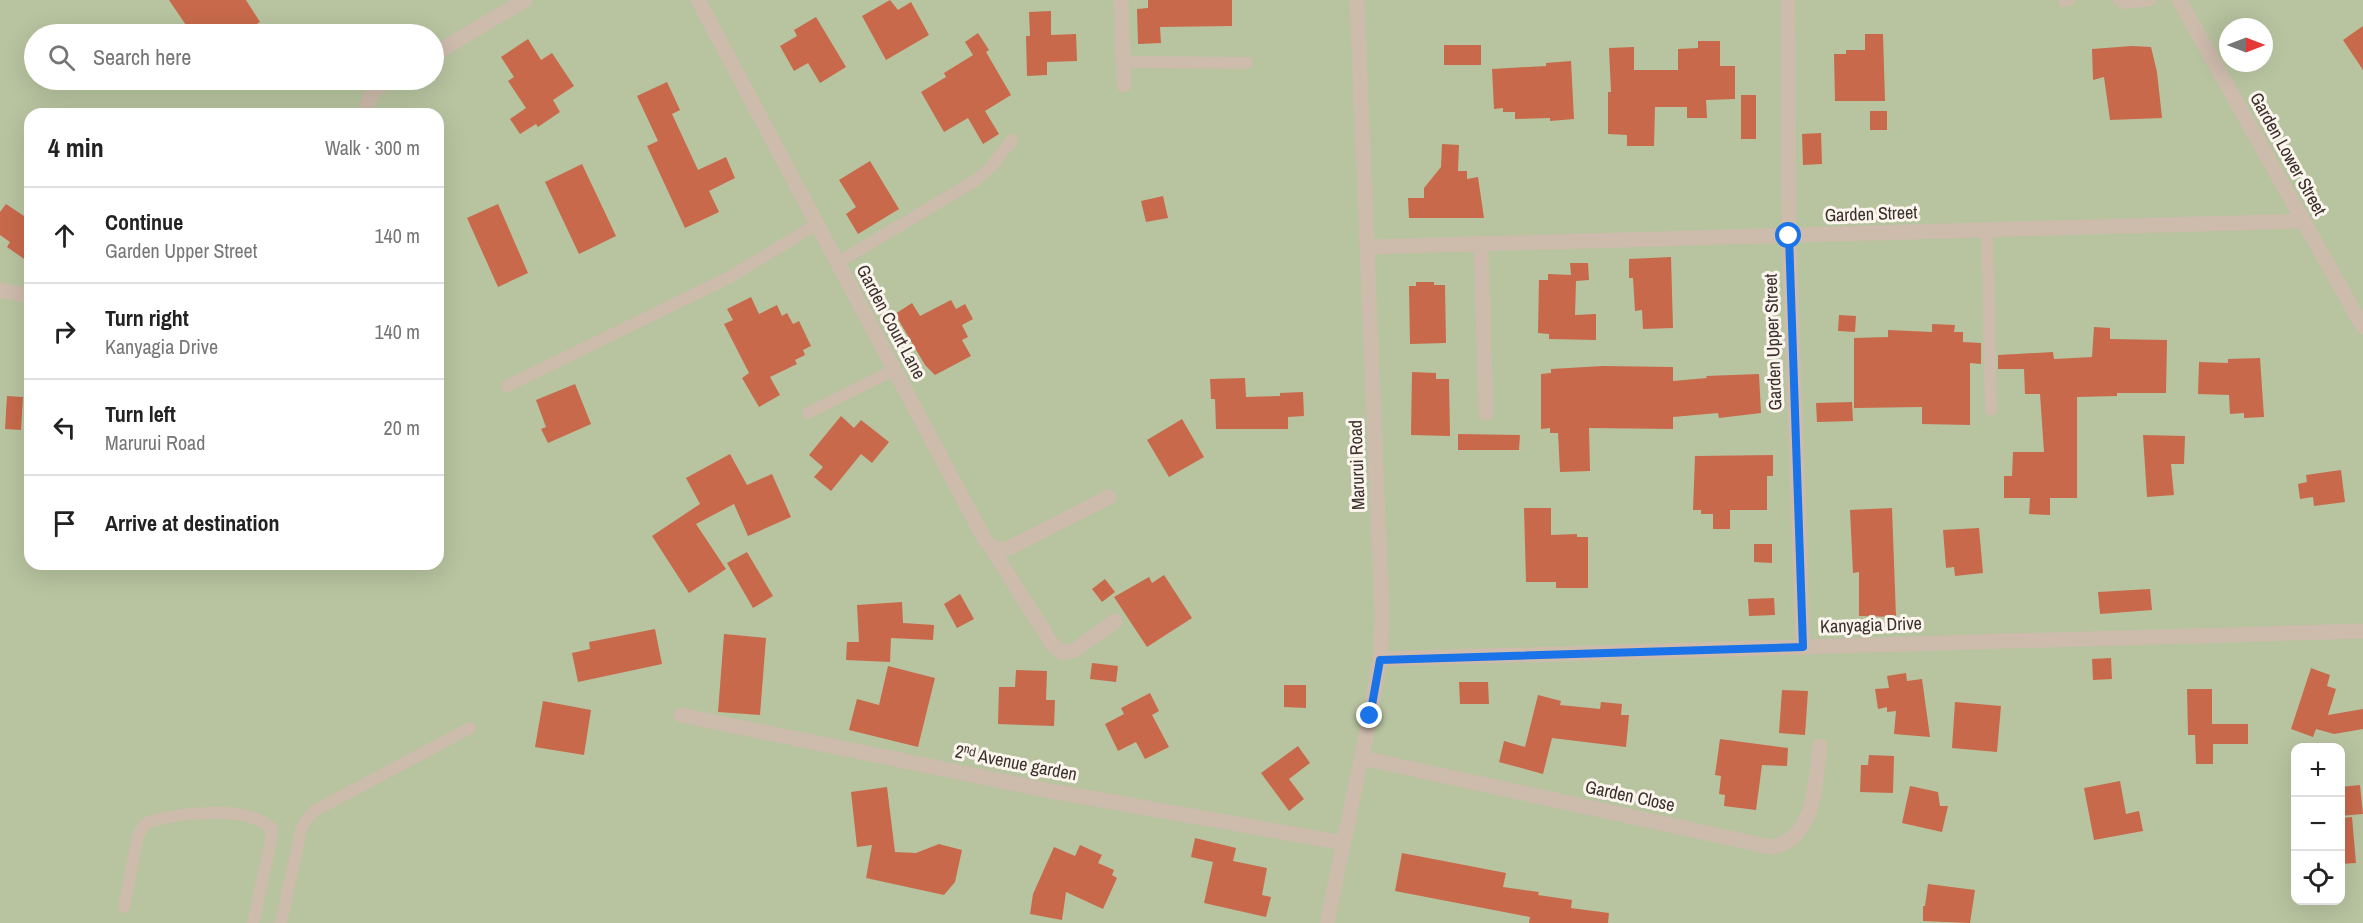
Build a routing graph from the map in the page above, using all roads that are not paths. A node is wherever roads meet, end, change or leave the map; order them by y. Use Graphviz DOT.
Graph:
graph roads {
  1 [pos="525,0"];
  2 [pos="698,0"];
  3 [pos="1121,0"];
  4 [pos="1357,0"];
  5 [pos="1788,0"];
  6 [pos="2069,0"];
  7 [pos="2119,0"];
  8 [pos="2151,0"];
  9 [pos="2179,0"];
  10 [pos="2064,1"];
  11 [pos="444,48"];
  12 [pos="1124,62"];
  13 [pos="1247,63"];
  14 [pos="1124,85"];
  15 [pos="374,90"];
  16 [pos="366,108"];
  17 [pos="1012,140"];
  18 [pos="2303,221"];
  19 [pos="817,224"];
  20 [pos="1987,230"];
  21 [pos="1789,236"];
  22 [pos="1481,244"];
  23 [pos="1368,247"];
  24 [pos="837,263"];
  25 [pos="0,290"];
  26 [pos="24,295"];
  27 [pos="2363,327"];
  28 [pos="894,370"];
  29 [pos="507,386"];
  30 [pos="1991,410"];
  31 [pos="1486,413"];
  32 [pos="808,414"];
  33 [pos="1109,497"];
  34 [pos="989,544"];
  35 [pos="1115,621"];
  36 [pos="2363,631"];
  37 [pos="1803,647"];
  38 [pos="1380,660"];
  39 [pos="681,715"];
  40 [pos="470,728"];
  41 [pos="1820,746"];
  42 [pos="1362,758"];
  43 [pos="1344,843"];
  44 [pos="124,907"];
  45 [pos="253,923"];
  46 [pos="281,923"];
  47 [pos="1327,923"];
  1 -- 11 [label="street"];
  2 -- 19 [label="street, Garden Court Lane"];
  3 -- 12 [label="street"];
  4 -- 23 [label="street, Marurui Road"];
  5 -- 21 [label="street, Garden Upper Street"];
  6 -- 10 [label="lane"];
  7 -- 8 [label="lane"];
  9 -- 18 [label="street, Garden Lower Street"];
  12 -- 13 [label="lane"];
  12 -- 14 [label="street"];
  15 -- 16 [label="street"];
  17 -- 24 [label="lane"];
  18 -- 20 [label="street, Garden Street"];
  18 -- 27 [label="street, Garden Lower Street"];
  19 -- 24 [label="street, Garden Court Lane"];
  19 -- 29 [label="lane"];
  20 -- 21 [label="street, Garden Street"];
  20 -- 30 [label="lane"];
  21 -- 22 [label="street, Garden Street"];
  21 -- 37 [label="street, Garden Upper Street"];
  22 -- 23 [label="street, Garden Street"];
  22 -- 31 [label="street"];
  23 -- 38 [label="street, Marurui Road"];
  24 -- 28 [label="street, Garden Court Lane"];
  25 -- 26 [label="street"];
  28 -- 32 [label="lane"];
  28 -- 34 [label="street, Garden Court Lane"];
  33 -- 34 [label="street"];
  34 -- 35 [label="street, Garden Court Lane"];
  36 -- 37 [label="street, Kanyagia Drive"];
  37 -- 38 [label="street, Kanyagia Drive"];
  38 -- 42 [label="street, Marurui Road"];
  39 -- 43 [label="street, 2ⁿᵈ Avenue garden"];
  40 -- 46 [label="lane"];
  41 -- 42 [label="street, Garden Close"];
  42 -- 43 [label="street, Marurui Road"];
  43 -- 47 [label="street, Marurui Road"];
  44 -- 45 [label="lane"];
}
